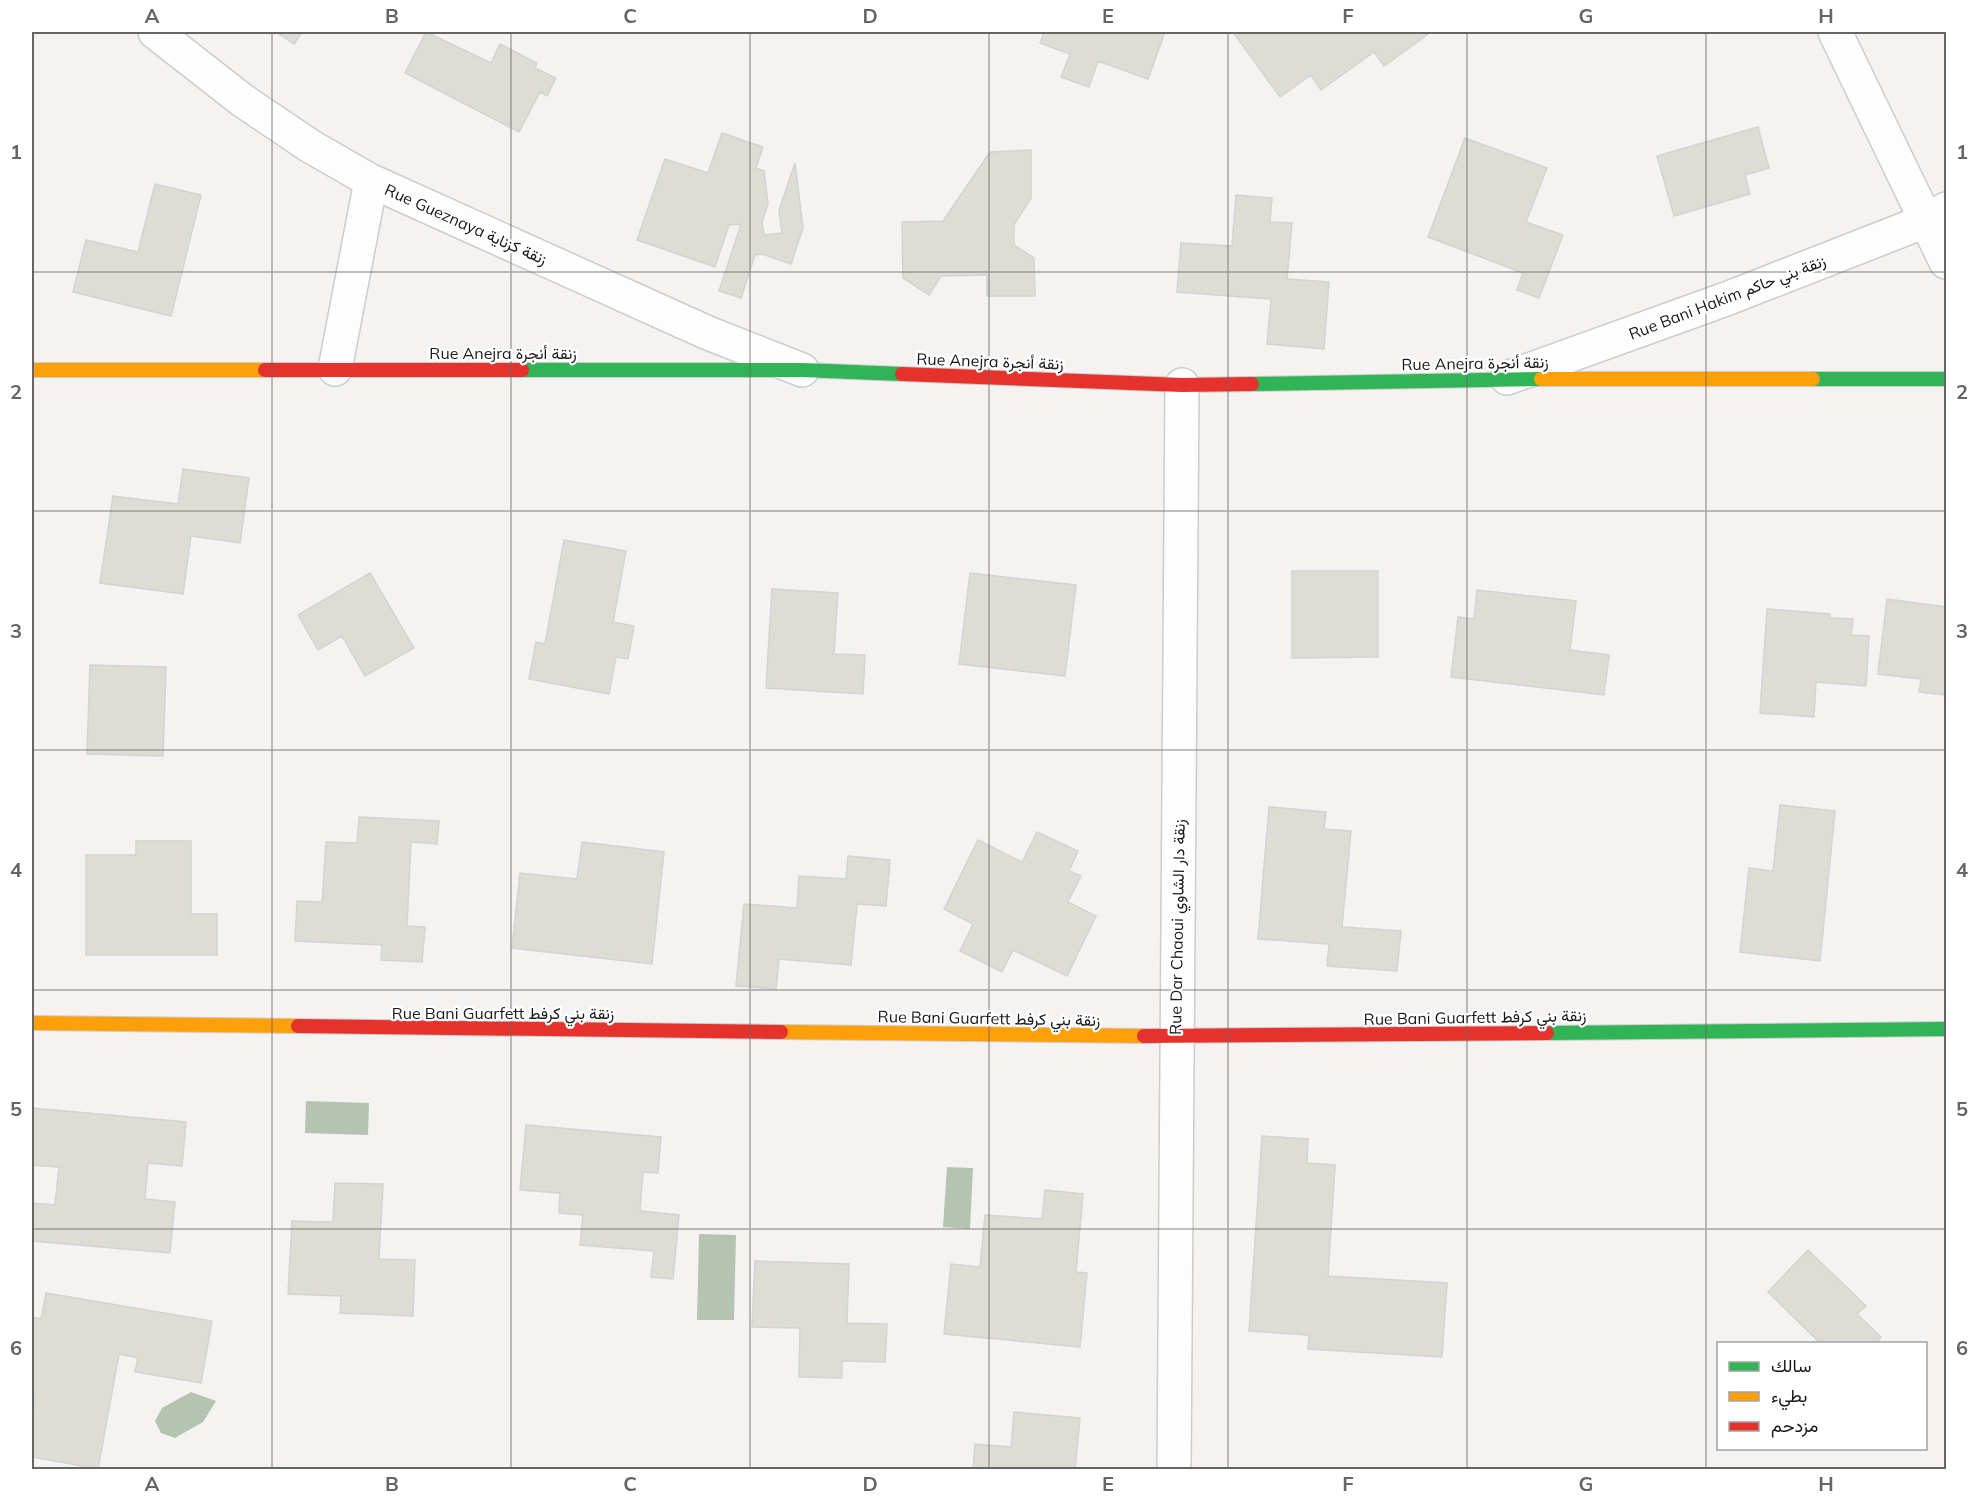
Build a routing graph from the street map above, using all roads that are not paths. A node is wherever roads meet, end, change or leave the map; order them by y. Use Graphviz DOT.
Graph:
graph roads {
  1 [pos="155,32"];
  2 [pos="1835,32"];
  3 [pos="371,181"];
  4 [pos="1937,214"];
  5 [pos="1947,262"];
  6 [pos="335,369"];
  7 [pos="32,370"];
  8 [pos="802,370"];
  9 [pos="1505,379"];
  10 [pos="1947,379"];
  11 [pos="1182,385"];
  12 [pos="32,1023"];
  13 [pos="1947,1029"];
  14 [pos="1176,1036"];
  15 [pos="1174,1470"];
  1 -- 3 [label="street, Rue Gueznaya زنقة كزناية"];
  2 -- 4 [label="street"];
  3 -- 6 [label="street"];
  3 -- 8 [label="street, Rue Gueznaya زنقة كزناية"];
  4 -- 5 [label="street"];
  4 -- 9 [label="street, Rue Bani Hakim زنقة بني حاكم"];
  6 -- 7 [label="street, Rue Anejra زنقة أنجرة"];
  6 -- 8 [label="street, Rue Anejra زنقة أنجرة"];
  8 -- 11 [label="street, Rue Anejra زنقة أنجرة"];
  9 -- 10 [label="street, Rue Anejra زنقة أنجرة"];
  9 -- 11 [label="street, Rue Anejra زنقة أنجرة"];
  11 -- 14 [label="street, Rue Dar Chaoui زنقة دار الشاوي"];
  12 -- 14 [label="street, Rue Bani Guarfett زنقة بني كرفط"];
  13 -- 14 [label="street, Rue Bani Guarfett زنقة بني كرفط"];
  14 -- 15 [label="street, Rue Dar Chaoui زنقة دار الشاوي"];
}
